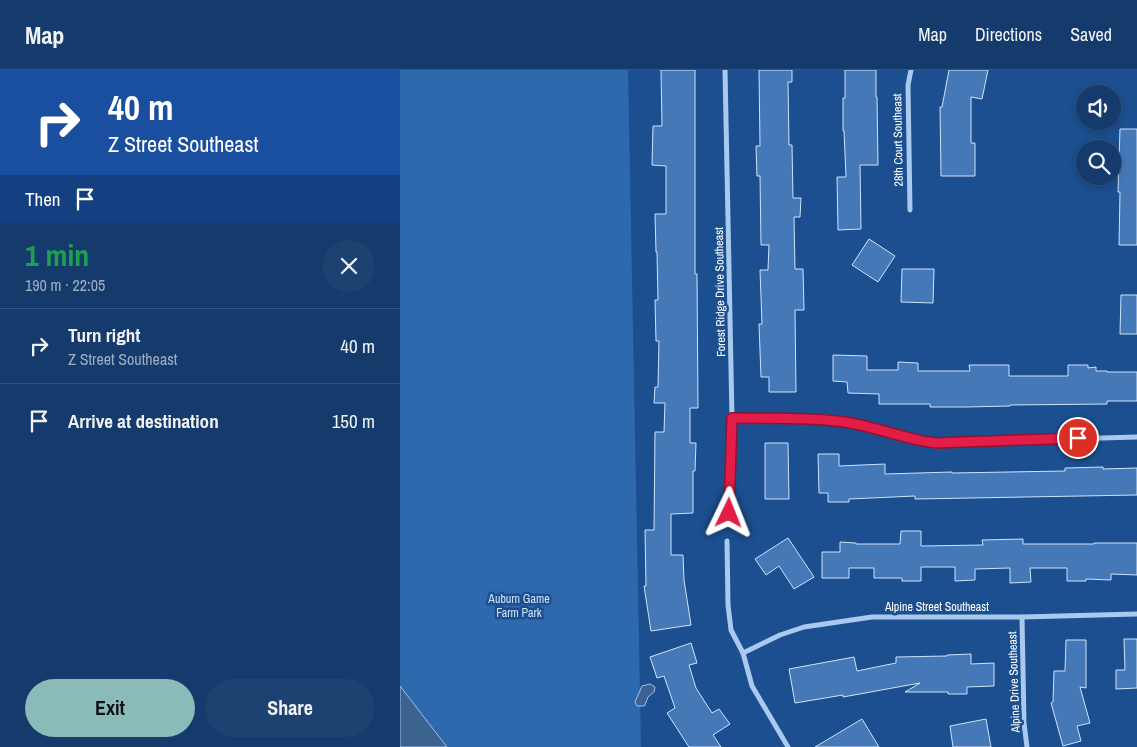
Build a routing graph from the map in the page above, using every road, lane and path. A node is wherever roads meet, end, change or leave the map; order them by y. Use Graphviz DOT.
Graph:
graph roads {
  1 [pos="725,70"];
  2 [pos="911,70"];
  3 [pos="910,210"];
  4 [pos="732,418"];
  5 [pos="1137,437"];
  6 [pos="729,513"];
  7 [pos="727,541"];
  8 [pos="1137,614"];
  9 [pos="1022,617"];
  10 [pos="743,653"];
  11 [pos="788,747"];
  12 [pos="1027,747"];
  1 -- 4 [label="street, Forest Ridge Drive Southeast"];
  2 -- 3 [label="street, 28th Court Southeast"];
  4 -- 5 [label="street"];
  4 -- 6 [label="street, Forest Ridge Drive Southeast"];
  7 -- 10 [label="street"];
  8 -- 9 [label="street, Alpine Street Southeast"];
  9 -- 10 [label="street, Alpine Street Southeast"];
  9 -- 12 [label="street, Alpine Drive Southeast"];
  10 -- 11 [label="street"];
}
